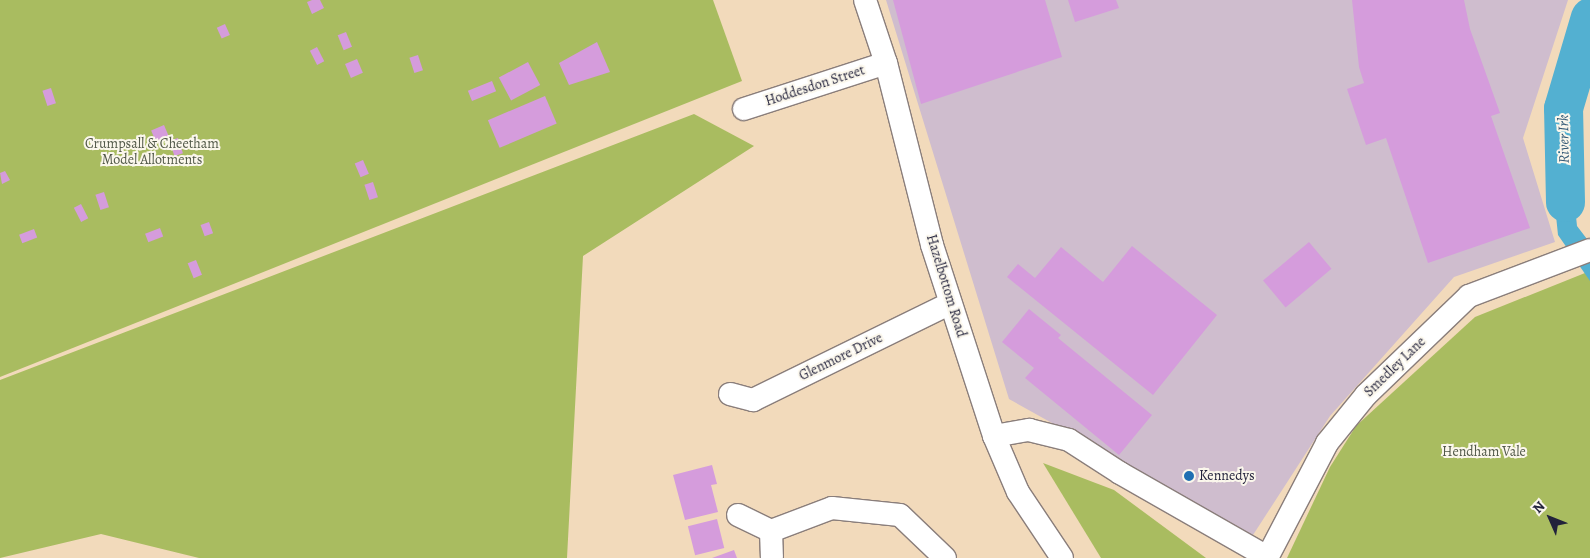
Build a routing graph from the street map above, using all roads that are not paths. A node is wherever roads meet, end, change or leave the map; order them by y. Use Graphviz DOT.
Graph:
graph roads {
  1 [pos="865,0"];
  2 [pos="886,63"];
  3 [pos="744,109"];
  4 [pos="1590,250"];
  5 [pos="951,303"];
  6 [pos="730,394"];
  7 [pos="994,436"];
  8 [pos="738,515"];
  9 [pos="771,531"];
  10 [pos="1054,555"];
  11 [pos="772,557"];
  12 [pos="945,558"];
  13 [pos="1267,558"];
  1 -- 2 [label="street, Hazelbottom Road"];
  2 -- 3 [label="street, Hoddesdon Street"];
  2 -- 5 [label="street, Hazelbottom Road"];
  4 -- 13 [label="street, Smedley Lane"];
  5 -- 6 [label="street, Glenmore Drive"];
  5 -- 7 [label="street, Hazelbottom Road"];
  7 -- 10 [label="street, Hazelbottom Road"];
  7 -- 13 [label="street"];
  8 -- 9 [label="street"];
  9 -- 11 [label="street"];
  9 -- 12 [label="street"];
}
